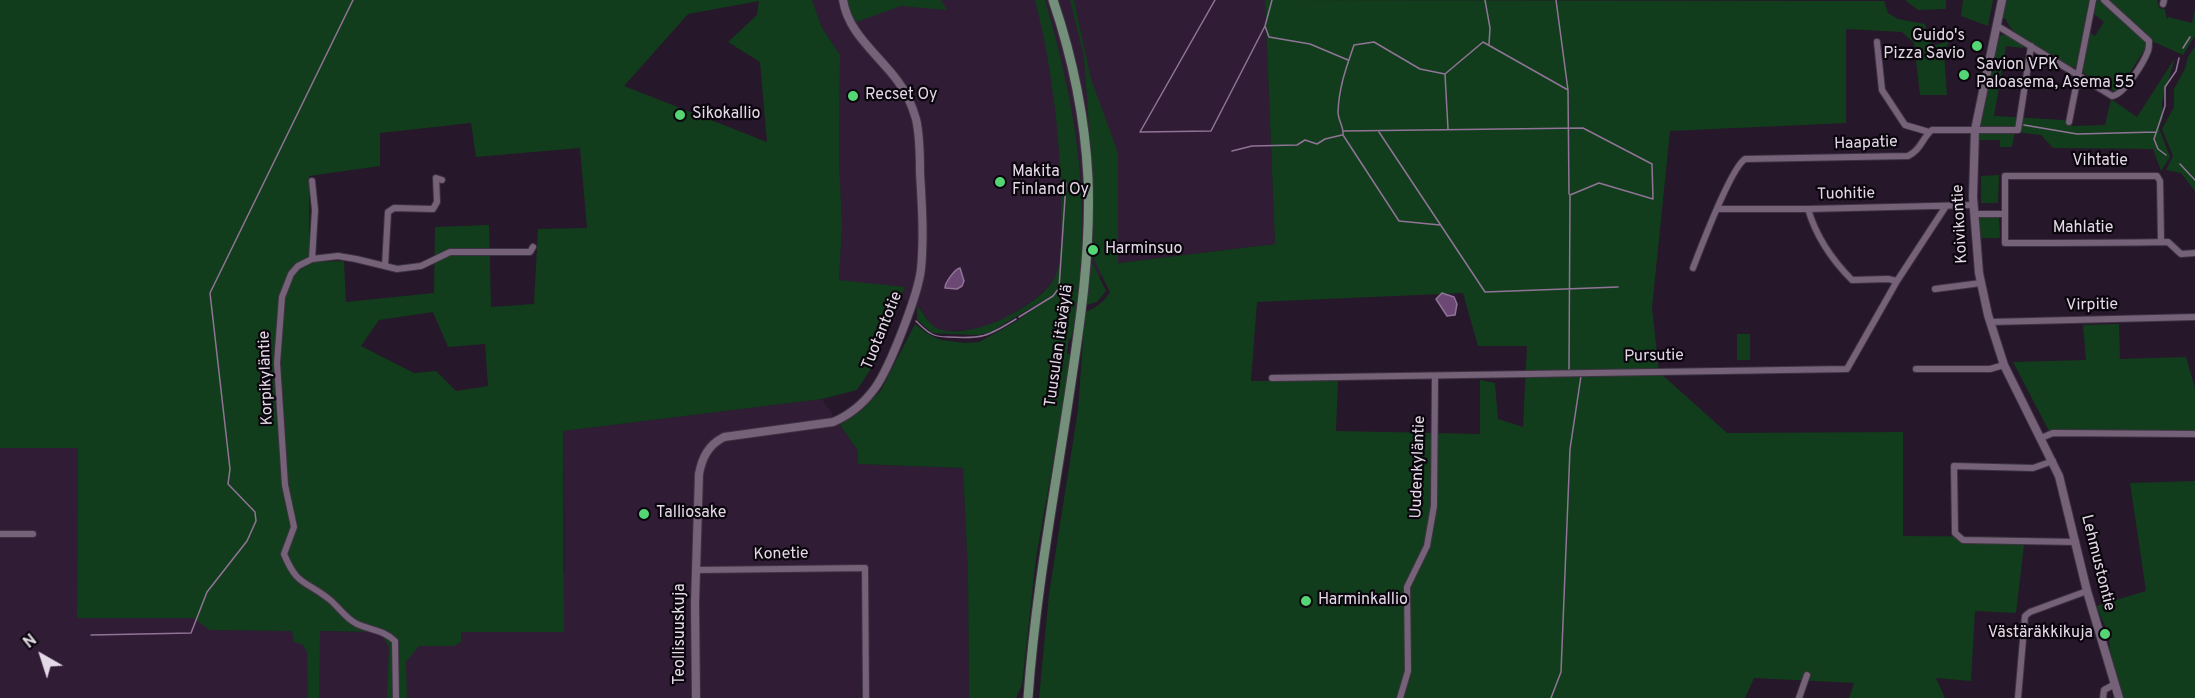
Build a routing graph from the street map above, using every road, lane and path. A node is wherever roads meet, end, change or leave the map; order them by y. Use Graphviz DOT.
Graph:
graph roads {
  1 [pos="843,0"];
  2 [pos="1053,0"];
  3 [pos="2002,0"];
  4 [pos="2093,0"];
  5 [pos="2104,0"];
  6 [pos="1996,25"];
  7 [pos="1877,42"];
  8 [pos="2031,46"];
  9 [pos="2078,74"];
  10 [pos="2069,122"];
  11 [pos="1975,130"];
  12 [pos="1929,132"];
  13 [pos="442,180"];
  14 [pos="312,181"];
  15 [pos="2005,205"];
  16 [pos="1946,206"];
  17 [pos="1718,209"];
  18 [pos="1974,209"];
  19 [pos="1808,210"];
  20 [pos="2005,214"];
  21 [pos="2161,242"];
  22 [pos="533,247"];
  23 [pos="2195,253"];
  24 [pos="312,259"];
  25 [pos="385,266"];
  26 [pos="1693,267"];
  27 [pos="1897,282"];
  28 [pos="1981,283"];
  29 [pos="1935,289"];
  30 [pos="2195,317"];
  31 [pos="1990,322"];
  32 [pos="2004,365"];
  33 [pos="1916,369"];
  34 [pos="1435,375"];
  35 [pos="1272,378"];
  36 [pos="2195,434"];
  37 [pos="2041,438"];
  38 [pos="2053,461"];
  39 [pos="0,534"];
  40 [pos="33,534"];
  41 [pos="2076,542"];
  42 [pos="697,570"];
  43 [pos="2087,591"];
  44 [pos="1807,675"];
  45 [pos="2115,684"];
  46 [pos="396,698"];
  47 [pos="696,698"];
  48 [pos="866,698"];
  49 [pos="1028,698"];
  50 [pos="1400,698"];
  51 [pos="1800,698"];
  52 [pos="2018,698"];
  53 [pos="2103,698"];
  54 [pos="2119,698"];
  1 -- 42 [label="street, Tuotantotie"];
  2 -- 49 [label="main road, Tuusulan itäväylä"];
  3 -- 6 [label="street, Koivikontie"];
  4 -- 9 [label="street"];
  5 -- 9 [label="street"];
  6 -- 8 [label="street"];
  6 -- 11 [label="street, Koivikontie"];
  7 -- 12 [label="street"];
  8 -- 9 [label="street"];
  8 -- 11 [label="street"];
  9 -- 10 [label="street"];
  11 -- 12 [label="street"];
  11 -- 18 [label="street, Koivikontie"];
  12 -- 17 [label="street, Haapatie"];
  13 -- 25 [label="street"];
  14 -- 24 [label="street"];
  15 -- 20 [label="street, Mahlatie"];
  15 -- 21 [label="street, Vihtatie"];
  16 -- 18 [label="street, Tuohitie"];
  16 -- 19 [label="street, Tuohitie"];
  16 -- 27 [label="street, Pursutie"];
  17 -- 19 [label="street, Tuohitie"];
  17 -- 26 [label="street"];
  18 -- 20 [label="street, Tuohitie"];
  18 -- 28 [label="street, Koivikontie"];
  19 -- 27 [label="street"];
  20 -- 21 [label="street, Mahlatie"];
  21 -- 23 [label="street, Mahlatie"];
  22 -- 25 [label="street"];
  24 -- 25 [label="street"];
  24 -- 46 [label="street, Korpikyläntie"];
  27 -- 34 [label="street, Pursutie"];
  28 -- 29 [label="street"];
  28 -- 31 [label="street, Koivikontie"];
  30 -- 31 [label="street, Virpitie"];
  31 -- 32 [label="street, Koivikontie"];
  32 -- 33 [label="street"];
  32 -- 37 [label="street, Koivikontie"];
  34 -- 35 [label="street, Pursutie"];
  34 -- 50 [label="street, Uudenkyläntie"];
  36 -- 37 [label="street"];
  37 -- 38 [label="street, Lehmustontie"];
  38 -- 41 [label="street, Lehmustontie"];
  38 -- 41 [label="street"];
  39 -- 40 [label="street"];
  41 -- 43 [label="street, Lehmustontie"];
  42 -- 47 [label="street, Teollisuuskuja"];
  42 -- 48 [label="street, Konetie"];
  43 -- 45 [label="street, Lehmustontie"];
  43 -- 52 [label="street"];
  44 -- 51 [label="street"];
  45 -- 53 [label="street"];
  45 -- 54 [label="street, Lehmustontie"];
}
